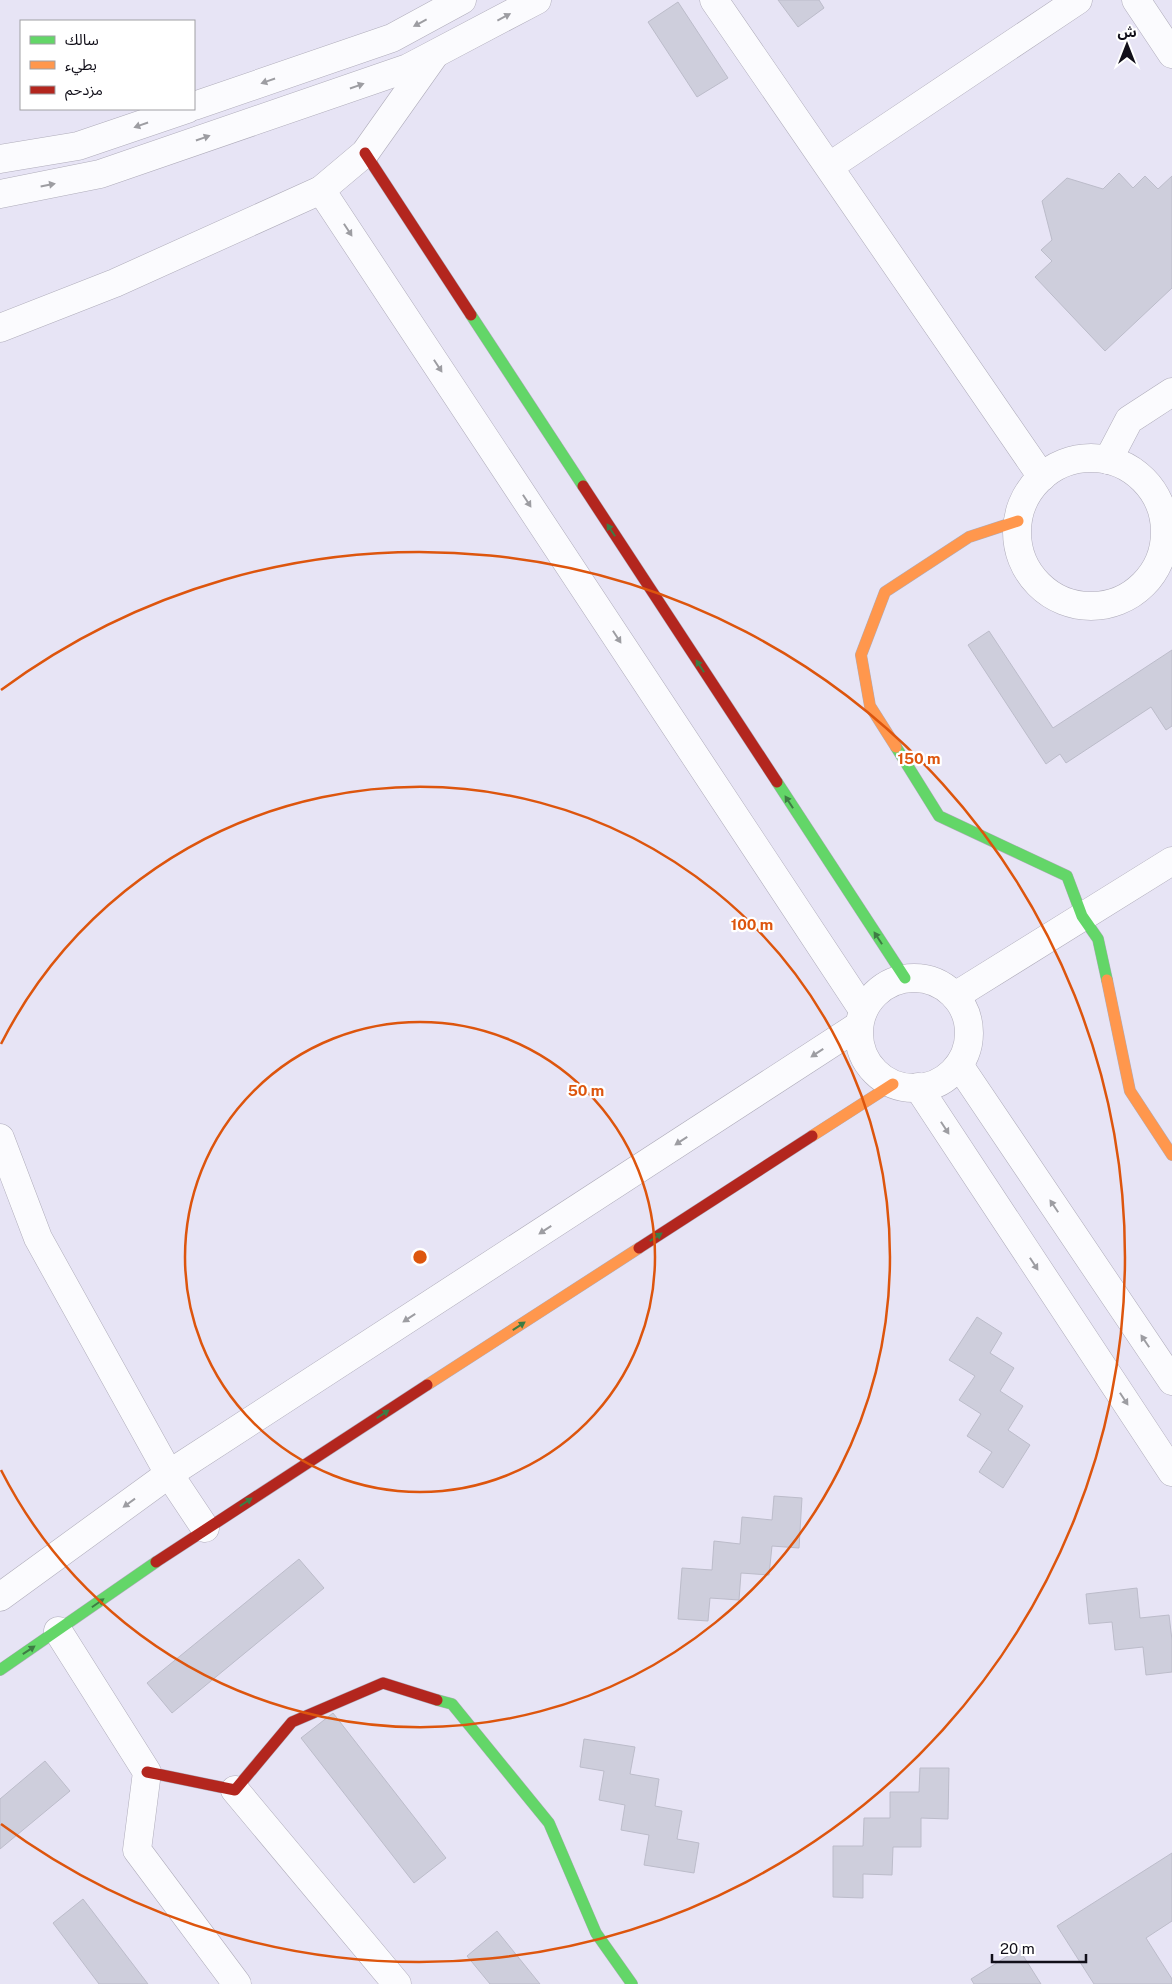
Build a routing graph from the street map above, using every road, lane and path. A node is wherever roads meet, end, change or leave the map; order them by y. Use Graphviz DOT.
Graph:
graph roads {
  1 [pos="462,0"];
  2 [pos="537,0"];
  3 [pos="714,0"];
  4 [pos="1078,0"];
  5 [pos="1136,0"];
  6 [pos="435,54"];
  7 [pos="1172,54"];
  8 [pos="195,106"];
  9 [pos="184,110"];
  10 [pos="365,153"];
  11 [pos="0,159"];
  12 [pos="830,166"];
  13 [pos="322,190"];
  14 [pos="0,194"];
  15 [pos="0,328"];
  16 [pos="1172,392"];
  17 [pos="1108,460"];
  18 [pos="1042,477"];
  19 [pos="1018,521"];
  20 [pos="1172,861"];
  21 [pos="1082,916"];
  22 [pos="905,978"];
  23 [pos="955,996"];
  24 [pos="861,1018"];
  25 [pos="959,1065"];
  26 [pos="905,1086"];
  27 [pos="0,1138"];
  28 [pos="1172,1155"];
  29 [pos="1172,1381"];
  30 [pos="1172,1472"];
  31 [pos="169,1474"];
  32 [pos="205,1528"];
  33 [pos="0,1597"];
  34 [pos="58,1631"];
  35 [pos="0,1670"];
  36 [pos="147,1772"];
  37 [pos="235,1790"];
  38 [pos="237,1984"];
  39 [pos="397,1984"];
  40 [pos="632,1984"];
  1 -- 8 [label="street, one-way"];
  6 -- 2 [label="street, one-way"];
  3 -- 12 [label="street"];
  4 -- 12 [label="street"];
  5 -- 7 [label="street"];
  6 -- 10 [label="street"];
  14 -- 6 [label="street, one-way"];
  9 -- 11 [label="street, one-way"];
  10 -- 13 [label="street"];
  22 -- 10 [label="street, one-way"];
  12 -- 18 [label="street"];
  13 -- 15 [label="street"];
  13 -- 24 [label="street, one-way"];
  16 -- 17 [label="street"];
  17 -- 18 [label="street"];
  17 -- 19 [label="street"];
  18 -- 19 [label="street"];
  19 -- 21 [label="street"];
  20 -- 21 [label="street"];
  21 -- 23 [label="street"];
  21 -- 28 [label="street"];
  22 -- 23 [label="street"];
  22 -- 24 [label="street"];
  23 -- 25 [label="street"];
  24 -- 26 [label="street"];
  24 -- 31 [label="street, one-way"];
  25 -- 26 [label="street"];
  29 -- 25 [label="street, one-way"];
  26 -- 30 [label="street, one-way"];
  32 -- 26 [label="street, one-way"];
  27 -- 31 [label="street"];
  31 -- 32 [label="street"];
  31 -- 33 [label="street, one-way"];
  34 -- 32 [label="street, one-way"];
  35 -- 34 [label="street, one-way"];
  34 -- 36 [label="street"];
  36 -- 37 [label="street"];
  36 -- 38 [label="street"];
  37 -- 39 [label="street"];
  37 -- 40 [label="street"];
}
